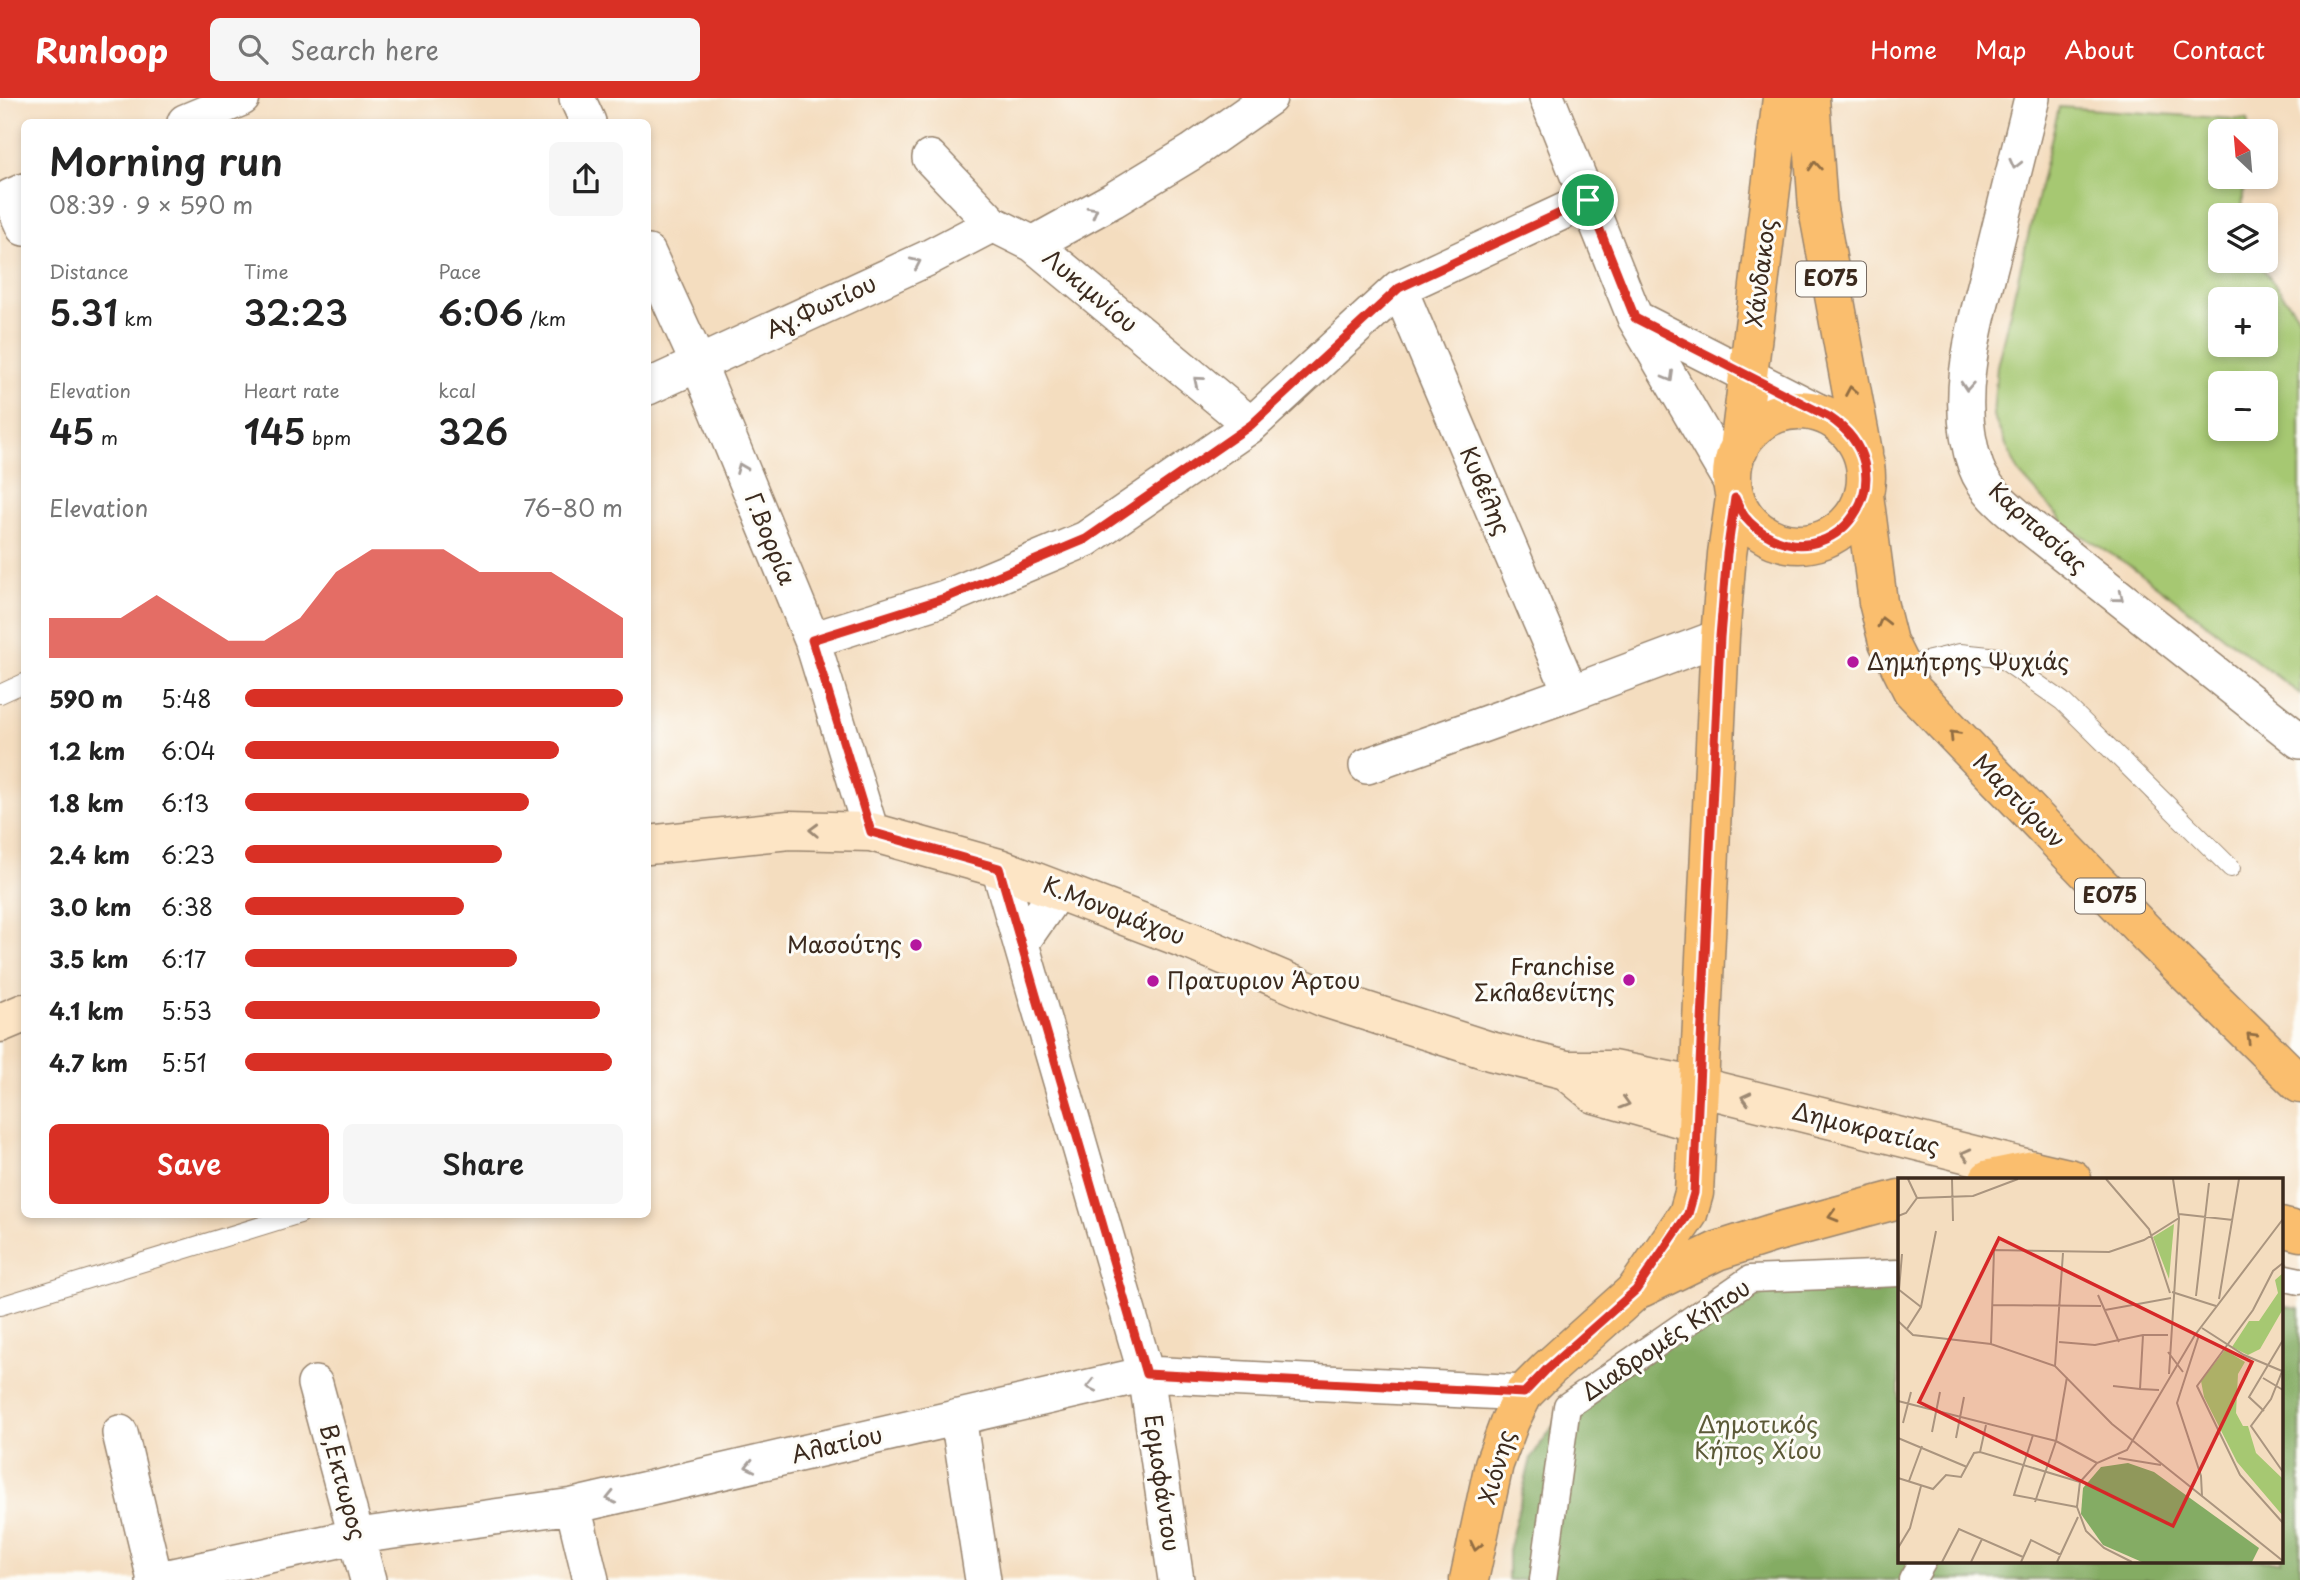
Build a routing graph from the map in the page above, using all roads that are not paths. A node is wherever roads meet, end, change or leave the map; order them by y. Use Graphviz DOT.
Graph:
graph roads {
  1 [pos="242,98"];
  2 [pos="577,98"];
  3 [pos="1269,98"];
  4 [pos="1547,98"];
  5 [pos="1782,98"];
  6 [pos="1811,98"];
  7 [pos="2032,98"];
  8 [pos="192,119"];
  9 [pos="587,119"];
  10 [pos="930,158"];
  11 [pos="12,197"];
  12 [pos="1588,200"];
  13 [pos="21,220"];
  14 [pos="993,224"];
  15 [pos="1033,244"];
  16 [pos="651,260"];
  17 [pos="1399,288"];
  18 [pos="1635,318"];
  19 [pos="698,363"];
  20 [pos="1749,376"];
  21 [pos="651,386"];
  22 [pos="1829,417"];
  23 [pos="1251,425"];
  24 [pos="1864,476"];
  25 [pos="1735,477"];
  26 [pos="1720,637"];
  27 [pos="812,640"];
  28 [pos="1900,667"];
  29 [pos="21,684"];
  30 [pos="0,694"];
  31 [pos="1572,694"];
  32 [pos="2300,741"];
  33 [pos="1367,766"];
  34 [pos="871,832"];
  35 [pos="651,845"];
  36 [pos="999,868"];
  37 [pos="2231,868"];
  38 [pos="1058,890"];
  39 [pos="1021,943"];
  40 [pos="21,1014"];
  41 [pos="0,1023"];
  42 [pos="2300,1084"];
  43 [pos="1698,1105"];
  44 [pos="2033,1170"];
  45 [pos="1994,1178"];
  46 [pos="2068,1178"];
  47 [pos="1898,1199"];
  48 [pos="287,1218"];
  49 [pos="2282,1227"];
  50 [pos="2300,1232"];
  51 [pos="1898,1273"];
  52 [pos="2282,1277"];
  53 [pos="2300,1281"];
  54 [pos="1636,1290"];
  55 [pos="0,1306"];
  56 [pos="1146,1374"];
  57 [pos="316,1384"];
  58 [pos="1524,1393"];
  59 [pos="958,1417"];
  60 [pos="120,1433"];
  61 [pos="573,1506"];
  62 [pos="358,1536"];
  63 [pos="1922,1562"];
  64 [pos="154,1580"];
  65 [pos="368,1580"];
  66 [pos="591,1580"];
  67 [pos="983,1580"];
  68 [pos="1176,1580"];
  69 [pos="1469,1580"];
  70 [pos="1544,1580"];
  71 [pos="1912,1580"];
  1 -- 8 [label="street"];
  2 -- 9 [label="street"];
  15 -- 3 [label="street, one-way"];
  4 -- 12 [label="street"];
  5 -- 20 [label="main road, Χάνδακος / ΕΟ75"];
  24 -- 6 [label="main road, ΕΟ75, one-way"];
  7 -- 32 [label="street, Καρπασίας, one-way"];
  10 -- 14 [label="street, Λυκιμνίου"];
  11 -- 13 [label="street"];
  12 -- 17 [label="street"];
  12 -- 18 [label="street"];
  14 -- 15 [label="street, Λυκιμνίου"];
  19 -- 14 [label="street, Αγ.Φωτίου, one-way"];
  23 -- 15 [label="street, Λυκιμνίου, one-way"];
  16 -- 19 [label="street, Γ.Βορρία"];
  17 -- 23 [label="street"];
  17 -- 31 [label="street, Κυβέλης"];
  18 -- 20 [label="street"];
  18 -- 25 [label="street, one-way"];
  19 -- 21 [label="street, Αγ.Φωτίου"];
  27 -- 19 [label="street, Γ.Βορρία, one-way"];
  20 -- 22 [label="street"];
  20 -- 25 [label="main road, Χάνδακος / ΕΟ75"];
  22 -- 24 [label="main road, ΕΟ75"];
  22 -- 25 [label="main road"];
  23 -- 27 [label="street"];
  24 -- 25 [label="main road"];
  28 -- 24 [label="main road, Μαρτύρων / ΕΟ75, one-way"];
  25 -- 26 [label="main road, ΕΟ75"];
  26 -- 31 [label="street"];
  26 -- 43 [label="main road, ΕΟ75"];
  27 -- 34 [label="street, Γ.Βορρία"];
  28 -- 37 [label="lane"];
  42 -- 28 [label="main road, Μαρτύρων / ΕΟ75, one-way"];
  29 -- 30 [label="lane"];
  31 -- 33 [label="street"];
  34 -- 35 [label="main road, Κ.Μονομάχου, one-way"];
  34 -- 36 [label="main road, Κ.Μονομάχου"];
  36 -- 38 [label="main road, Κ.Μονομάχου"];
  36 -- 39 [label="street, Ερμοφάντου"];
  38 -- 39 [label="street"];
  38 -- 43 [label="main road, Κ.Μονομάχου"];
  39 -- 56 [label="street, Ερμοφάντου"];
  40 -- 41 [label="main road"];
  44 -- 43 [label="main road, Δημοκρατίας, one-way"];
  43 -- 54 [label="main road, Χιόνης / ΕΟ75"];
  44 -- 45 [label="main road, Δημοκρατίας"];
  44 -- 46 [label="main road, Δημοκρατίας"];
  47 -- 54 [label="main road, ΕΟ75, one-way"];
  48 -- 55 [label="lane"];
  49 -- 50 [label="main road"];
  51 -- 70 [label="street, Διαδρομές Κήπου"];
  52 -- 53 [label="street"];
  54 -- 58 [label="main road, Χιόνης / ΕΟ75"];
  56 -- 58 [label="street, Αλατίου"];
  56 -- 59 [label="street, Αλατίου, one-way"];
  56 -- 68 [label="street, Ερμοφάντου"];
  57 -- 62 [label="street, Β,Εκτωρος"];
  58 -- 69 [label="main road, Χιόνης / ΕΟ75, one-way"];
  59 -- 61 [label="street, Αλατίου, one-way"];
  59 -- 67 [label="street"];
  60 -- 64 [label="street"];
  61 -- 62 [label="street, Αλατίου"];
  61 -- 66 [label="street"];
  62 -- 64 [label="street, Αλατίου"];
  62 -- 65 [label="street, Β,Εκτωρος"];
  63 -- 71 [label="street"];
}
